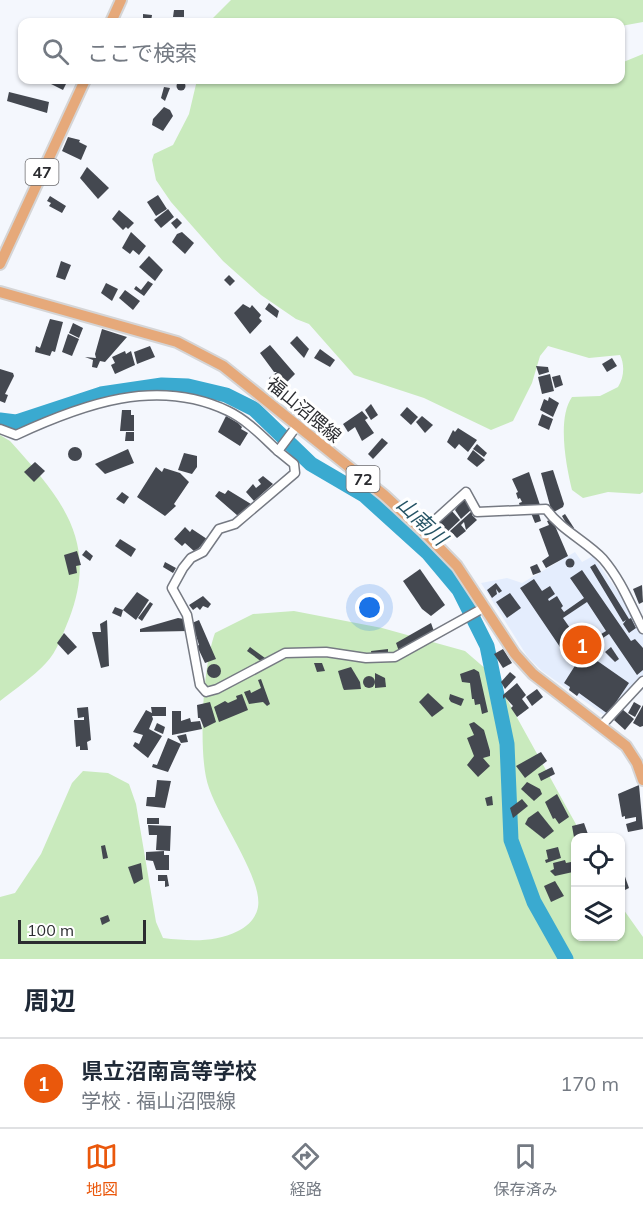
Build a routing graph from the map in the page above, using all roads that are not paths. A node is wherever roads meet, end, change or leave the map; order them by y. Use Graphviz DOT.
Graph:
graph roads {
  1 [pos="122,0"];
  2 [pos="113,18"];
  3 [pos="83,84"];
  4 [pos="0,264"];
  5 [pos="0,292"];
  6 [pos="0,429"];
  7 [pos="293,431"];
  8 [pos="279,450"];
  9 [pos="423,531"];
  10 [pos="483,608"];
  11 [pos="643,629"];
  12 [pos="643,681"];
  13 [pos="602,725"];
  14 [pos="643,780"];
  1 -- 2 [label="main road"];
  3 -- 4 [label="main road, 47"];
  5 -- 7 [label="main road, 福山沼隈線 / 72"];
  6 -- 8 [label="street"];
  7 -- 8 [label="street"];
  7 -- 9 [label="main road, 福山沼隈線 / 72"];
  8 -- 10 [label="street"];
  9 -- 10 [label="main road, 福山沼隈線 / 72"];
  9 -- 11 [label="street"];
  10 -- 13 [label="main road, 福山沼隈線 / 72"];
  12 -- 13 [label="street"];
  13 -- 14 [label="main road, 福山沼隈線 / 72"];
}
